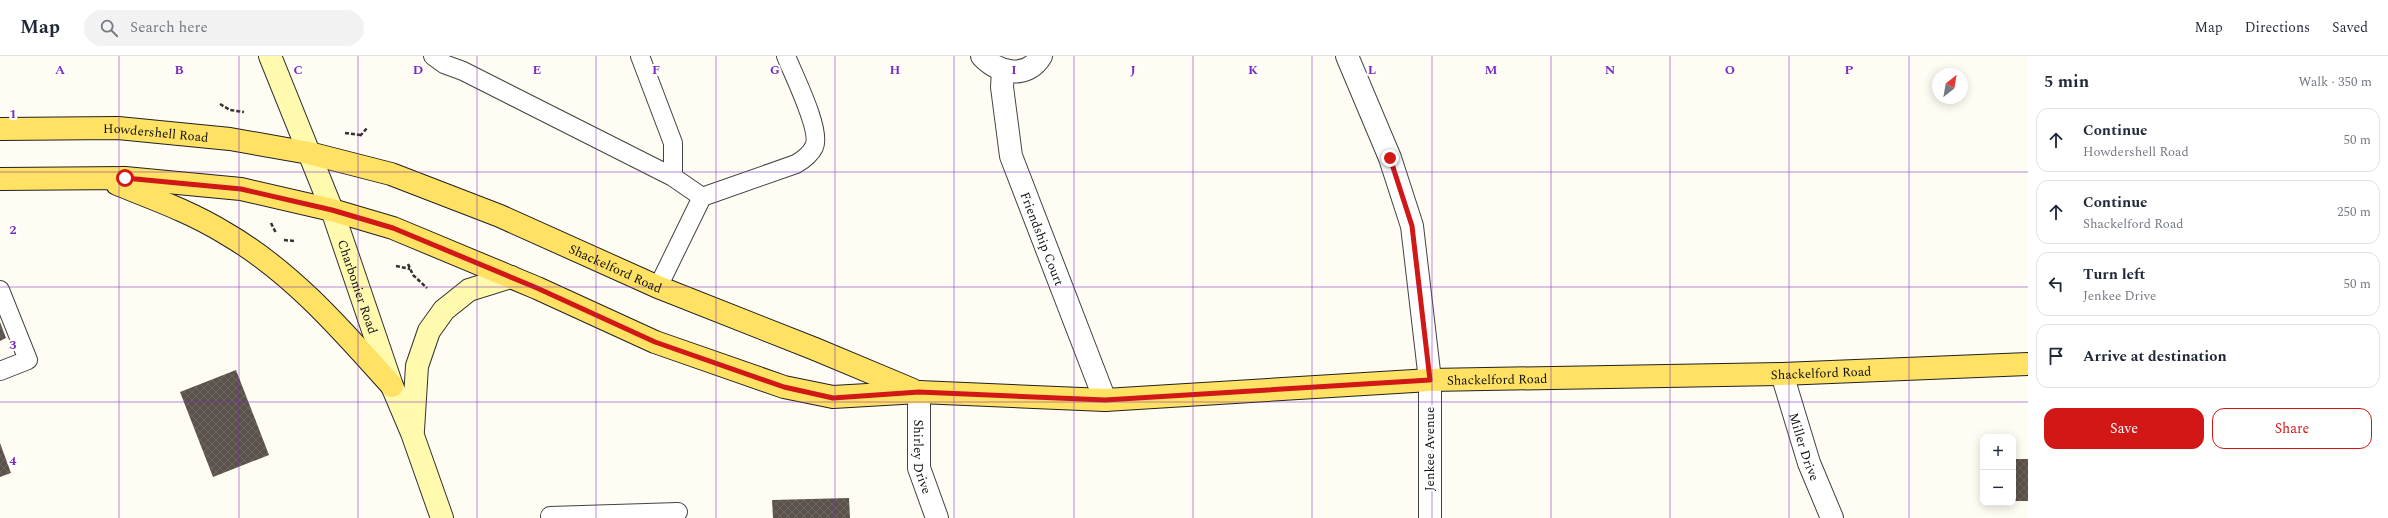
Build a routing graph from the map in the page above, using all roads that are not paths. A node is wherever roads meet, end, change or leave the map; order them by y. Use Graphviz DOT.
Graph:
graph roads {
  1 [pos="270,56"];
  2 [pos="433,56"];
  3 [pos="640,56"];
  4 [pos="786,56"];
  5 [pos="982,56"];
  6 [pos="1041,56"];
  7 [pos="1347,56"];
  8 [pos="1003,71"];
  9 [pos="0,129"];
  10 [pos="309,153"];
  11 [pos="673,177"];
  12 [pos="101,178"];
  13 [pos="0,179"];
  14 [pos="702,197"];
  15 [pos="332,210"];
  16 [pos="511,277"];
  17 [pos="658,287"];
  18 [pos="0,290"];
  19 [pos="2028,364"];
  20 [pos="0,371"];
  21 [pos="1782,374"];
  22 [pos="1430,380"];
  23 [pos="392,386"];
  24 [pos="919,392"];
  25 [pos="1105,400"];
  26 [pos="412,434"];
  27 [pos="678,512"];
  28 [pos="442,518"];
  29 [pos="549,518"];
  30 [pos="937,518"];
  31 [pos="1430,518"];
  32 [pos="1832,518"];
  1 -- 10 [label="main road, Charbonier Road"];
  2 -- 11 [label="lane"];
  3 -- 11 [label="lane"];
  4 -- 14 [label="lane"];
  5 -- 8 [label="street"];
  6 -- 8 [label="street"];
  7 -- 22 [label="street, Jenkee Avenue"];
  8 -- 25 [label="street, Friendship Court"];
  9 -- 10 [label="main road, Howdershell Road"];
  10 -- 15 [label="main road, Charbonier Road"];
  10 -- 17 [label="main road, Shackelford Road"];
  11 -- 14 [label="lane"];
  12 -- 13 [label="main road"];
  12 -- 15 [label="main road"];
  12 -- 23 [label="main road"];
  14 -- 17 [label="lane"];
  15 -- 16 [label="main road, Shackelford Road"];
  15 -- 23 [label="main road, Charbonier Road"];
  16 -- 24 [label="main road, Shackelford Road"];
  16 -- 26 [label="main road"];
  17 -- 24 [label="main road, Shackelford Road"];
  18 -- 20 [label="lane"];
  19 -- 21 [label="main road, Shackelford Road"];
  21 -- 22 [label="main road, Shackelford Road"];
  21 -- 32 [label="street, Miller Drive"];
  22 -- 25 [label="main road, Shackelford Road"];
  22 -- 31 [label="street, Jenkee Avenue"];
  23 -- 26 [label="main road, Charbonier Road"];
  24 -- 25 [label="main road, Shackelford Road"];
  24 -- 30 [label="street, Shirley Drive"];
  26 -- 28 [label="main road, Charbonier Road"];
  27 -- 29 [label="lane"];
}
